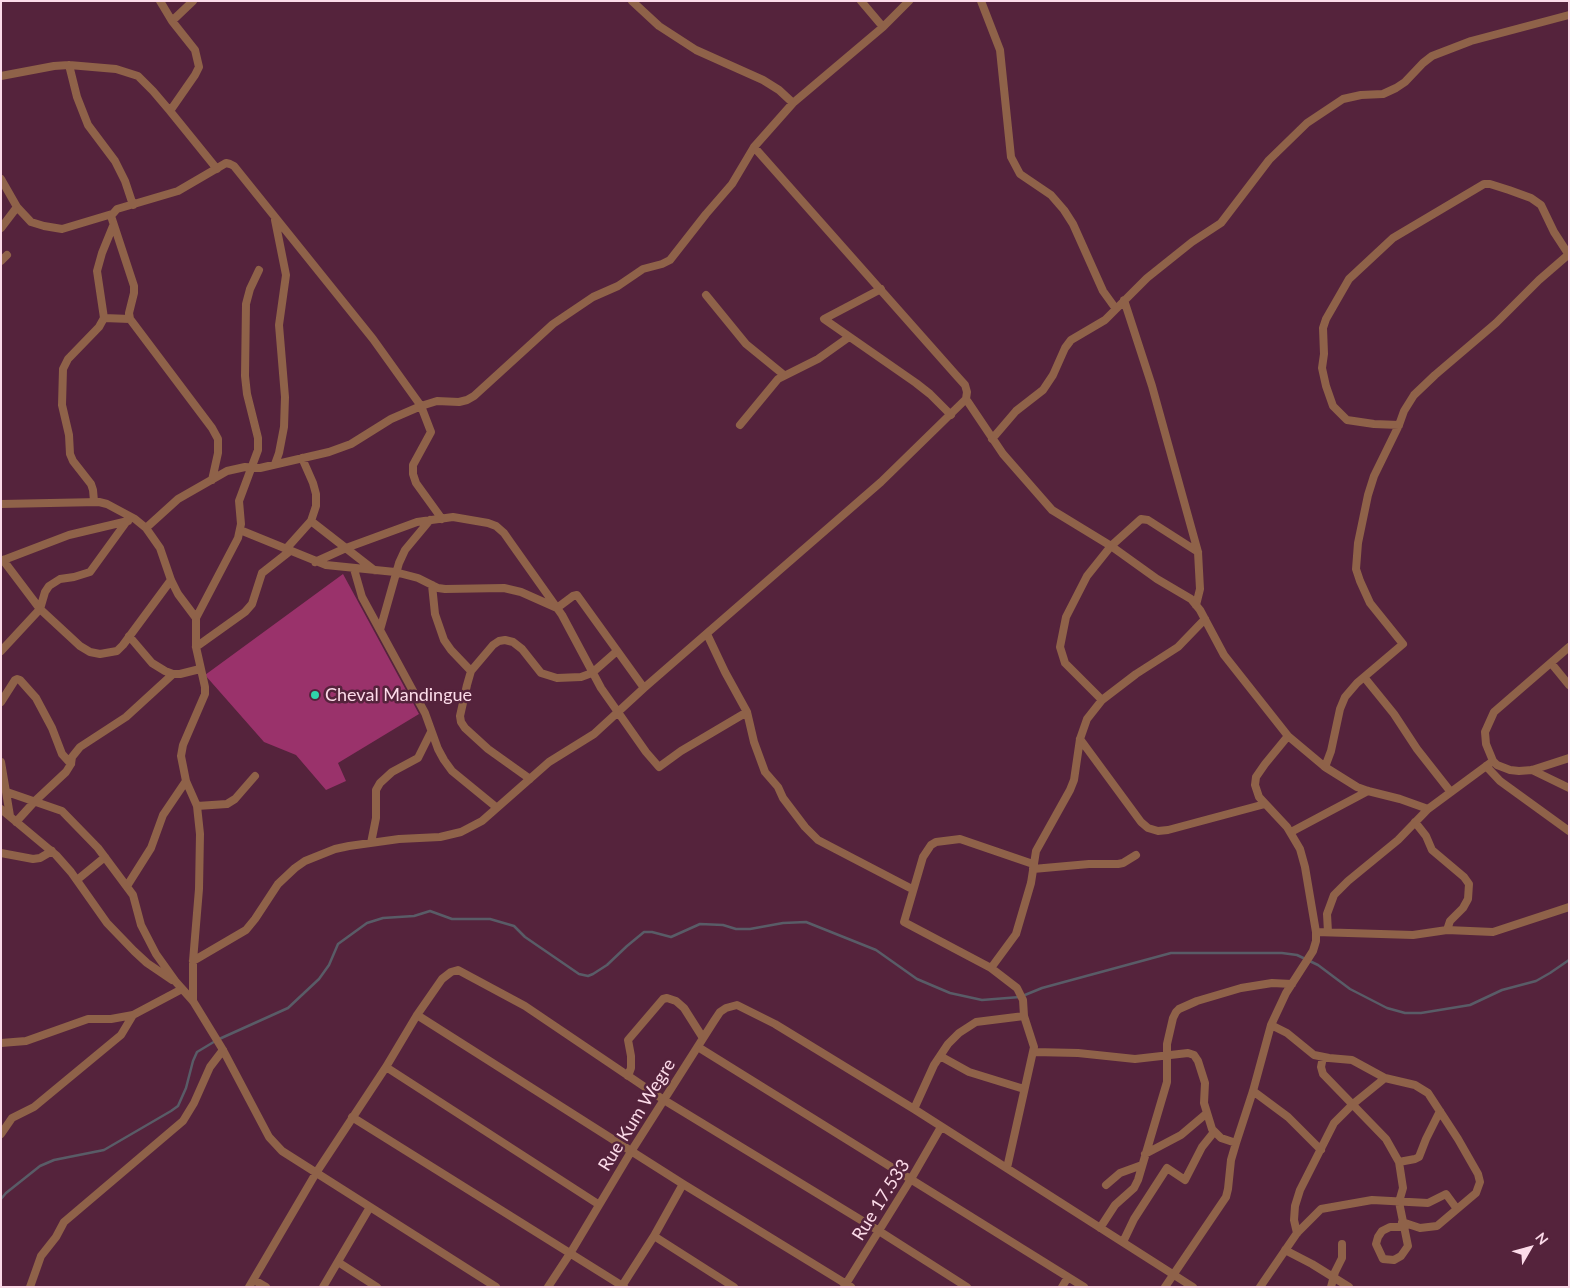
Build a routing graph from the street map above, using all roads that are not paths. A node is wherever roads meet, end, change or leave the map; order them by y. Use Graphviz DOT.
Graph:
graph roads {
  1 [pos="160,1"];
  2 [pos="193,1"];
  3 [pos="632,1"];
  4 [pos="861,1"];
  5 [pos="909,1"];
  6 [pos="980,1"];
  7 [pos="1569,14"];
  8 [pos="172,21"];
  9 [pos="883,27"];
  10 [pos="69,65"];
  11 [pos="1,76"];
  12 [pos="793,103"];
  13 [pos="170,111"];
  14 [pos="754,147"];
  15 [pos="217,169"];
  16 [pos="2,181"];
  17 [pos="133,205"];
  18 [pos="17,207"];
  19 [pos="112,214"];
  20 [pos="274,218"];
  21 [pos="113,226"];
  22 [pos="1,228"];
  23 [pos="1569,255"];
  24 [pos="258,270"];
  25 [pos="881,289"];
  26 [pos="706,295"];
  27 [pos="1124,300"];
  28 [pos="1116,309"];
  29 [pos="104,318"];
  30 [pos="130,320"];
  31 [pos="849,337"];
  32 [pos="784,375"];
  33 [pos="966,399"];
  34 [pos="421,406"];
  35 [pos="951,415"];
  36 [pos="740,425"];
  37 [pos="1399,425"];
  38 [pos="992,439"];
  39 [pos="302,458"];
  40 [pos="275,464"];
  41 [pos="252,468"];
  42 [pos="212,480"];
  43 [pos="94,501"];
  44 [pos="1,504"];
  45 [pos="442,519"];
  46 [pos="131,520"];
  47 [pos="430,520"];
  48 [pos="311,521"];
  49 [pos="146,528"];
  50 [pos="240,530"];
  51 [pos="1111,546"];
  52 [pos="346,548"];
  53 [pos="288,550"];
  54 [pos="1198,552"];
  55 [pos="2,560"];
  56 [pos="315,562"];
  57 [pos="354,569"];
  58 [pos="374,570"];
  59 [pos="396,572"];
  60 [pos="171,580"];
  61 [pos="432,585"];
  62 [pos="1196,604"];
  63 [pos="557,608"];
  64 [pos="40,609"];
  65 [pos="196,618"];
  66 [pos="1205,619"];
  67 [pos="380,630"];
  68 [pos="707,634"];
  69 [pos="129,636"];
  70 [pos="196,647"];
  71 [pos="1569,647"];
  72 [pos="1,651"];
  73 [pos="617,651"];
  74 [pos="1551,663"];
  75 [pos="200,669"];
  76 [pos="471,671"];
  77 [pos="592,673"];
  78 [pos="173,674"];
  79 [pos="1364,677"];
  80 [pos="1569,685"];
  81 [pos="644,688"];
  82 [pos="1102,700"];
  83 [pos="1,702"];
  84 [pos="619,711"];
  85 [pos="748,712"];
  86 [pos="431,732"];
  87 [pos="1288,736"];
  88 [pos="1080,739"];
  89 [pos="1569,758"];
  90 [pos="1493,761"];
  91 [pos="1,762"];
  92 [pos="71,764"];
  93 [pos="1486,766"];
  94 [pos="1325,767"];
  95 [pos="1532,770"];
  96 [pos="2,774"];
  97 [pos="255,776"];
  98 [pos="530,779"];
  99 [pos="186,781"];
  100 [pos="1569,788"];
  101 [pos="1368,791"];
  102 [pos="7,792"];
  103 [pos="1450,792"];
  104 [pos="35,801"];
  105 [pos="1265,804"];
  106 [pos="197,806"];
  107 [pos="496,807"];
  108 [pos="1,809"];
  109 [pos="1428,809"];
  110 [pos="13,819"];
  111 [pos="1414,822"];
  112 [pos="1569,831"];
  113 [pos="1290,832"];
  114 [pos="372,843"];
  115 [pos="52,851"];
  116 [pos="1,853"];
  117 [pos="1136,855"];
  118 [pos="105,857"];
  119 [pos="1033,867"];
  120 [pos="77,880"];
  121 [pos="127,886"];
  122 [pos="912,889"];
  123 [pos="1569,907"];
  124 [pos="1447,930"];
  125 [pos="1316,932"];
  126 [pos="1328,932"];
  127 [pos="193,961"];
  128 [pos="991,968"];
  129 [pos="176,982"];
  130 [pos="1292,984"];
  131 [pos="182,989"];
  132 [pos="193,1001"];
  133 [pos="417,1014"];
  134 [pos="134,1015"];
  135 [pos="1024,1016"];
  136 [pos="1271,1025"];
  137 [pos="703,1038"];
  138 [pos="1,1043"];
  139 [pos="698,1047"];
  140 [pos="223,1050"];
  141 [pos="1034,1052"];
  142 [pos="1167,1055"];
  143 [pos="940,1056"];
  144 [pos="1323,1057"];
  145 [pos="386,1067"];
  146 [pos="628,1076"];
  147 [pos="1385,1078"];
  148 [pos="1024,1090"];
  149 [pos="1253,1091"];
  150 [pos="664,1100"];
  151 [pos="1353,1104"];
  152 [pos="914,1109"];
  153 [pos="1440,1111"];
  154 [pos="1207,1114"];
  155 [pos="352,1117"];
  156 [pos="941,1127"];
  157 [pos="1214,1132"];
  158 [pos="1,1134"];
  159 [pos="1236,1143"];
  160 [pos="632,1150"];
  161 [pos="1321,1150"];
  162 [pos="1145,1154"];
  163 [pos="1399,1162"];
  164 [pos="1142,1165"];
  165 [pos="1007,1168"];
  166 [pos="316,1173"];
  167 [pos="912,1179"];
  168 [pos="683,1184"];
  169 [pos="1106,1186"];
  170 [pos="1399,1202"];
  171 [pos="598,1204"];
  172 [pos="370,1207"];
  173 [pos="1457,1209"];
  174 [pos="1403,1224"];
  175 [pos="1100,1228"];
  176 [pos="879,1231"];
  177 [pos="1297,1233"];
  178 [pos="654,1236"];
  179 [pos="1123,1242"];
  180 [pos="1342,1244"];
  181 [pos="1285,1250"];
  182 [pos="571,1252"];
  183 [pos="338,1262"];
  184 [pos="1173,1274"];
  185 [pos="1068,1277"];
  186 [pos="1334,1277"];
  187 [pos="252,1283"];
  188 [pos="623,1286"];
  189 [pos="847,1286"];
  190 [pos="30,1287"];
  191 [pos="266,1287"];
  192 [pos="323,1287"];
  193 [pos="377,1287"];
  194 [pos="496,1287"];
  195 [pos="548,1287"];
  196 [pos="734,1287"];
  197 [pos="967,1287"];
  198 [pos="1062,1287"];
  199 [pos="1084,1287"];
  200 [pos="1165,1287"];
  201 [pos="1193,1287"];
  202 [pos="1260,1287"];
  203 [pos="1331,1287"];
  204 [pos="1348,1287"];
  1 -- 8 [label="street"];
  2 -- 8 [label="street"];
  3 -- 12 [label="street"];
  4 -- 9 [label="street"];
  5 -- 9 [label="street"];
  6 -- 28 [label="street"];
  7 -- 27 [label="street"];
  8 -- 13 [label="street"];
  9 -- 12 [label="street"];
  10 -- 11 [label="street"];
  10 -- 13 [label="street"];
  10 -- 17 [label="street"];
  12 -- 14 [label="street"];
  13 -- 15 [label="street"];
  14 -- 25 [label="street"];
  14 -- 34 [label="street"];
  15 -- 17 [label="street"];
  15 -- 20 [label="street"];
  16 -- 18 [label="street"];
  17 -- 19 [label="street"];
  18 -- 19 [label="street"];
  18 -- 22 [label="street"];
  19 -- 21 [label="street"];
  20 -- 34 [label="street"];
  20 -- 40 [label="street"];
  21 -- 29 [label="street"];
  21 -- 30 [label="street"];
  23 -- 37 [label="street"];
  23 -- 37 [label="street"];
  24 -- 41 [label="street"];
  25 -- 31 [label="street"];
  25 -- 33 [label="street"];
  26 -- 32 [label="street"];
  27 -- 28 [label="street"];
  27 -- 54 [label="street"];
  28 -- 38 [label="street"];
  29 -- 30 [label="street"];
  29 -- 43 [label="street"];
  30 -- 42 [label="street"];
  31 -- 32 [label="street"];
  31 -- 35 [label="street"];
  32 -- 36 [label="street"];
  33 -- 35 [label="street"];
  33 -- 38 [label="street"];
  34 -- 39 [label="street"];
  34 -- 45 [label="street"];
  35 -- 68 [label="street"];
  37 -- 79 [label="street"];
  38 -- 51 [label="street"];
  39 -- 40 [label="street"];
  39 -- 48 [label="street"];
  40 -- 41 [label="street"];
  41 -- 42 [label="street"];
  41 -- 50 [label="street"];
  42 -- 49 [label="street"];
  43 -- 44 [label="street"];
  43 -- 46 [label="street"];
  45 -- 47 [label="street"];
  45 -- 63 [label="street"];
  46 -- 49 [label="street"];
  46 -- 55 [label="street"];
  46 -- 64 [label="street"];
  47 -- 52 [label="street"];
  47 -- 59 [label="street"];
  48 -- 52 [label="street"];
  48 -- 53 [label="street"];
  49 -- 60 [label="street"];
  50 -- 53 [label="street"];
  50 -- 65 [label="street"];
  51 -- 54 [label="street"];
  51 -- 62 [label="street"];
  51 -- 82 [label="street"];
  52 -- 56 [label="street"];
  52 -- 58 [label="street"];
  53 -- 56 [label="street"];
  53 -- 70 [label="street"];
  54 -- 62 [label="street"];
  55 -- 64 [label="street"];
  56 -- 57 [label="street"];
  57 -- 58 [label="street"];
  57 -- 67 [label="street"];
  58 -- 59 [label="street"];
  59 -- 61 [label="street"];
  59 -- 67 [label="street"];
  60 -- 65 [label="street"];
  60 -- 69 [label="street"];
  61 -- 63 [label="street"];
  61 -- 76 [label="street"];
  62 -- 66 [label="street"];
  63 -- 73 [label="street"];
  63 -- 77 [label="street"];
  64 -- 69 [label="street"];
  64 -- 72 [label="street"];
  65 -- 70 [label="street"];
  66 -- 82 [label="street"];
  66 -- 87 [label="street"];
  67 -- 86 [label="street"];
  68 -- 81 [label="street"];
  68 -- 85 [label="street"];
  69 -- 78 [label="street"];
  70 -- 75 [label="street"];
  71 -- 74 [label="street"];
  73 -- 77 [label="street"];
  73 -- 81 [label="street"];
  74 -- 80 [label="street"];
  74 -- 90 [label="street"];
  75 -- 78 [label="street"];
  75 -- 99 [label="street"];
  76 -- 77 [label="street"];
  76 -- 98 [label="street"];
  77 -- 84 [label="street"];
  78 -- 92 [label="street"];
  79 -- 94 [label="street"];
  79 -- 103 [label="street"];
  81 -- 84 [label="street"];
  82 -- 88 [label="street"];
  83 -- 92 [label="street"];
  84 -- 85 [label="street"];
  84 -- 98 [label="street"];
  85 -- 122 [label="street"];
  86 -- 107 [label="street"];
  86 -- 114 [label="street"];
  87 -- 94 [label="street"];
  87 -- 105 [label="street"];
  88 -- 105 [label="street"];
  88 -- 119 [label="street"];
  89 -- 95 [label="street"];
  90 -- 93 [label="street"];
  90 -- 95 [label="street"];
  91 -- 96 [label="street"];
  92 -- 104 [label="street"];
  93 -- 103 [label="street"];
  93 -- 112 [label="street"];
  94 -- 101 [label="street"];
  95 -- 100 [label="street"];
  96 -- 102 [label="street"];
  97 -- 106 [label="street"];
  98 -- 107 [label="street"];
  99 -- 106 [label="street"];
  99 -- 121 [label="street"];
  101 -- 109 [label="street"];
  101 -- 113 [label="street"];
  102 -- 104 [label="street"];
  102 -- 110 [label="street"];
  103 -- 109 [label="street"];
  104 -- 110 [label="street"];
  104 -- 118 [label="street"];
  105 -- 113 [label="street"];
  106 -- 127 [label="street"];
  107 -- 114 [label="street"];
  108 -- 110 [label="street"];
  109 -- 111 [label="street"];
  110 -- 115 [label="street"];
  111 -- 124 [label="street"];
  111 -- 126 [label="street"];
  113 -- 125 [label="street"];
  114 -- 127 [label="street"];
  115 -- 116 [label="street"];
  115 -- 120 [label="street"];
  117 -- 119 [label="street"];
  118 -- 120 [label="street"];
  118 -- 121 [label="street"];
  119 -- 122 [label="street"];
  119 -- 128 [label="street"];
  120 -- 129 [label="street"];
  121 -- 129 [label="street"];
  122 -- 128 [label="street"];
  123 -- 124 [label="street"];
  124 -- 126 [label="street"];
  125 -- 126 [label="street"];
  125 -- 130 [label="street"];
  127 -- 132 [label="street"];
  128 -- 135 [label="street"];
  129 -- 131 [label="street"];
  130 -- 136 [label="street"];
  130 -- 142 [label="street"];
  131 -- 132 [label="street"];
  131 -- 134 [label="street"];
  132 -- 140 [label="street"];
  133 -- 145 [label="street"];
  133 -- 146 [label="street"];
  133 -- 160 [label="street"];
  134 -- 138 [label="street"];
  134 -- 158 [label="street"];
  135 -- 141 [label="street"];
  135 -- 143 [label="street"];
  136 -- 144 [label="street"];
  136 -- 149 [label="street"];
  137 -- 139 [label="street, Rue Kum Wegre"];
  137 -- 146 [label="street"];
  137 -- 152 [label="street, Rue Kum Wegre"];
  139 -- 150 [label="street, Rue Kum Wegre"];
  139 -- 167 [label="street"];
  140 -- 166 [label="street"];
  140 -- 190 [label="street"];
  141 -- 142 [label="street"];
  141 -- 148 [label="street"];
  142 -- 154 [label="street"];
  142 -- 162 [label="street"];
  143 -- 148 [label="street"];
  143 -- 152 [label="street"];
  144 -- 147 [label="street"];
  144 -- 151 [label="street"];
  145 -- 155 [label="street"];
  145 -- 171 [label="street"];
  146 -- 150 [label="street"];
  147 -- 151 [label="street"];
  147 -- 153 [label="street"];
  148 -- 165 [label="street"];
  149 -- 159 [label="street"];
  149 -- 161 [label="street"];
  150 -- 160 [label="street, Rue Kum Wegre"];
  150 -- 176 [label="street"];
  151 -- 161 [label="street"];
  151 -- 163 [label="street"];
  152 -- 156 [label="street"];
  153 -- 163 [label="street"];
  153 -- 173 [label="street"];
  154 -- 157 [label="street"];
  154 -- 162 [label="street"];
  155 -- 166 [label="street"];
  155 -- 182 [label="street"];
  156 -- 165 [label="street"];
  156 -- 167 [label="street, Rue 17.533"];
  157 -- 159 [label="street"];
  157 -- 179 [label="street"];
  159 -- 184 [label="street"];
  160 -- 168 [label="street"];
  160 -- 171 [label="street, Rue Kum Wegre"];
  161 -- 177 [label="street"];
  162 -- 164 [label="street"];
  163 -- 170 [label="street"];
  164 -- 169 [label="street"];
  164 -- 175 [label="street"];
  165 -- 175 [label="street"];
  166 -- 172 [label="street"];
  166 -- 187 [label="street"];
  167 -- 176 [label="street, Rue 17.533"];
  167 -- 185 [label="street"];
  168 -- 178 [label="street"];
  168 -- 189 [label="street"];
  170 -- 173 [label="street"];
  170 -- 174 [label="street"];
  170 -- 177 [label="street"];
  171 -- 182 [label="street, Rue Kum Wegre"];
  172 -- 183 [label="street"];
  172 -- 194 [label="street"];
  173 -- 174 [label="street"];
  174 -- 174 [label="street"];
  175 -- 179 [label="street"];
  176 -- 189 [label="street, Rue 17.533"];
  176 -- 197 [label="street"];
  177 -- 181 [label="street"];
  178 -- 188 [label="street"];
  178 -- 196 [label="street"];
  179 -- 184 [label="street"];
  180 -- 186 [label="street"];
  181 -- 186 [label="street"];
  181 -- 202 [label="street"];
  182 -- 188 [label="street"];
  182 -- 195 [label="street, Rue Kum Wegre"];
  183 -- 192 [label="street"];
  183 -- 193 [label="street"];
  184 -- 200 [label="street"];
  184 -- 201 [label="street"];
  185 -- 198 [label="street"];
  185 -- 199 [label="street"];
  186 -- 203 [label="street"];
  186 -- 204 [label="street"];
  187 -- 191 [label="street"];
}
